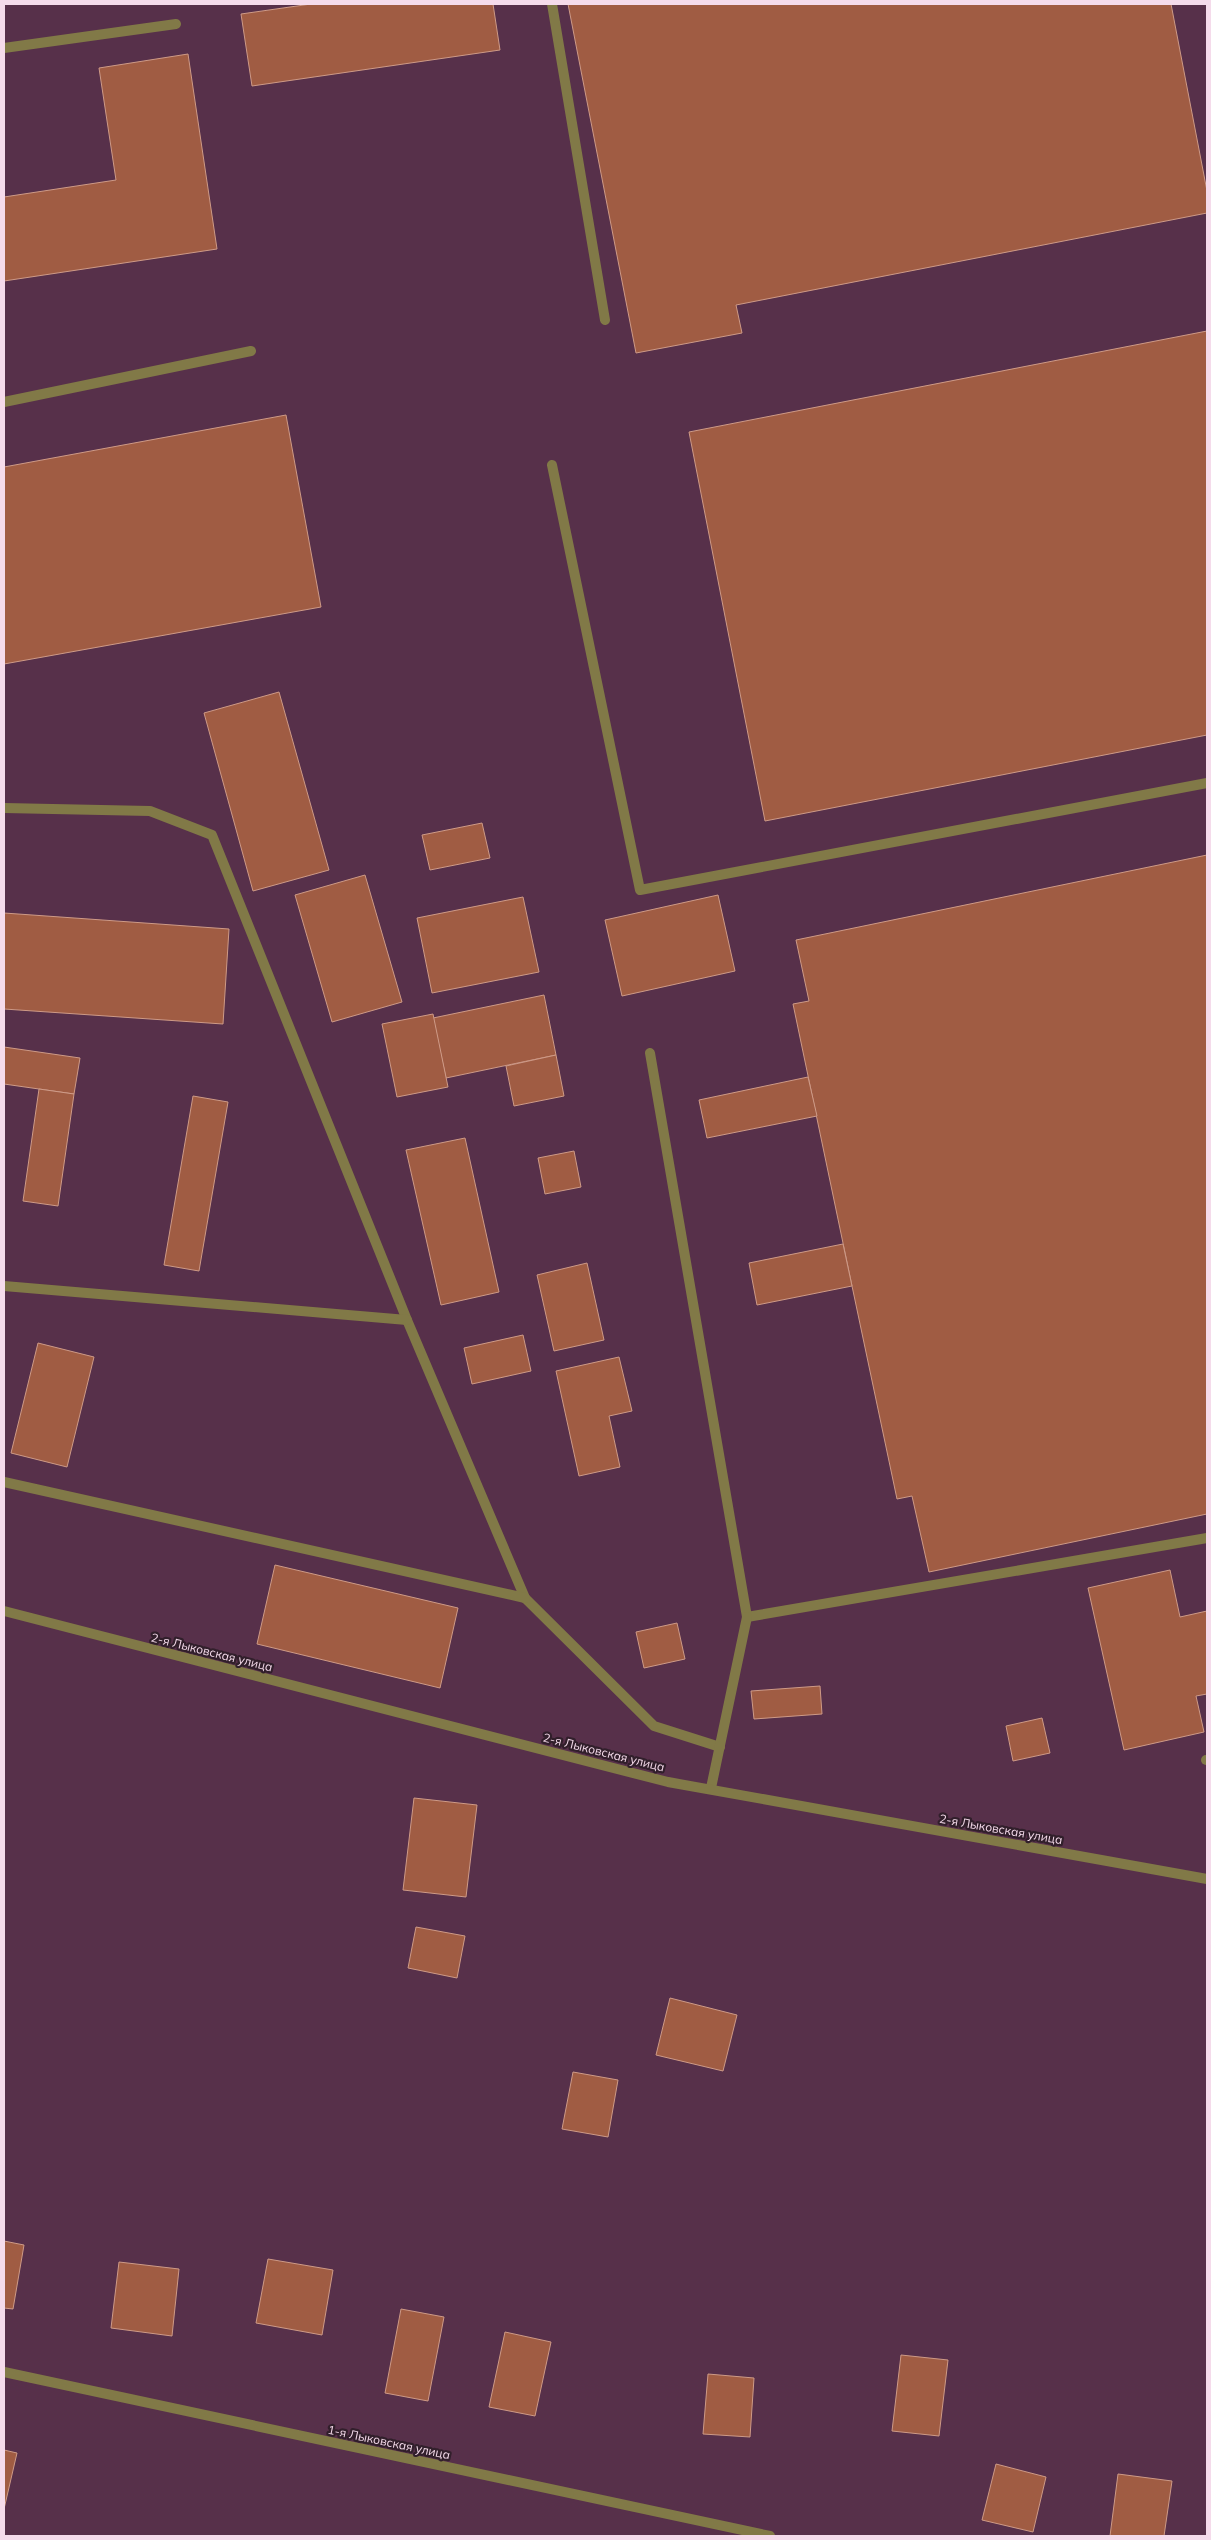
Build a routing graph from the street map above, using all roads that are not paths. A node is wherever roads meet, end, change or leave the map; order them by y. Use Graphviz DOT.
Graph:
graph roads {
  1 [pos="552,4"];
  2 [pos="176,24"];
  3 [pos="4,48"];
  4 [pos="605,320"];
  5 [pos="251,351"];
  6 [pos="4,402"];
  7 [pos="552,465"];
  8 [pos="1207,783"];
  9 [pos="4,808"];
  10 [pos="650,1053"];
  11 [pos="4,1286"];
  12 [pos="407,1320"];
  13 [pos="4,1482"];
  14 [pos="1207,1538"];
  15 [pos="525,1598"];
  16 [pos="4,1611"];
  17 [pos="748,1617"];
  18 [pos="720,1747"];
  19 [pos="711,1788"];
  20 [pos="1207,1879"];
  21 [pos="4,2372"];
  22 [pos="770,2536"];
  1 -- 4 [label="street"];
  2 -- 3 [label="street"];
  5 -- 6 [label="street"];
  7 -- 8 [label="street"];
  9 -- 12 [label="street"];
  10 -- 17 [label="street"];
  11 -- 12 [label="street"];
  12 -- 15 [label="street"];
  13 -- 15 [label="street"];
  14 -- 17 [label="street"];
  15 -- 18 [label="street"];
  16 -- 19 [label="street, 2-я Лыковская улица"];
  17 -- 18 [label="street"];
  18 -- 19 [label="street"];
  19 -- 20 [label="street, 2-я Лыковская улица"];
  21 -- 22 [label="street, 1-я Лыковская улица"];
}
